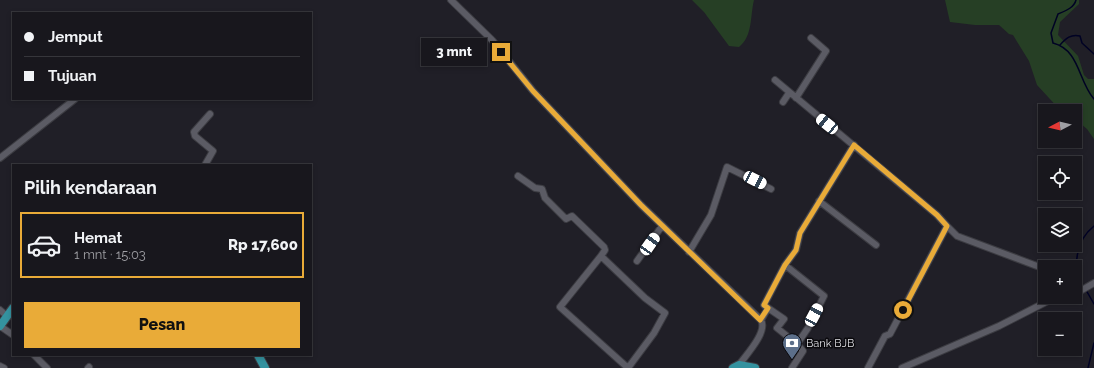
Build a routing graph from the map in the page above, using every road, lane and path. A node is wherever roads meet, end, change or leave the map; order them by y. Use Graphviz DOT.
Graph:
graph roads {
  1 [pos="451,0"];
  2 [pos="811,38"];
  3 [pos="775,80"];
  4 [pos="789,93"];
  5 [pos="796,98"];
  6 [pos="74,100"];
  7 [pos="783,102"];
  8 [pos="210,114"];
  9 [pos="854,145"];
  10 [pos="0,158"];
  11 [pos="206,164"];
  12 [pos="518,176"];
  13 [pos="772,188"];
  14 [pos="819,202"];
  15 [pos="662,226"];
  16 [pos="947,226"];
  17 [pos="876,245"];
  18 [pos="689,252"];
  19 [pos="601,256"];
  20 [pos="637,261"];
  21 [pos="785,265"];
  22 [pos="1038,266"];
  23 [pos="1094,282"];
  24 [pos="1082,290"];
  25 [pos="1042,304"];
  26 [pos="768,308"];
  27 [pos="12,309"];
  28 [pos="0,310"];
  29 [pos="7,316"];
  30 [pos="760,320"];
  31 [pos="0,326"];
  32 [pos="12,334"];
  33 [pos="797,344"];
  34 [pos="35,356"];
  35 [pos="259,356"];
  36 [pos="0,366"];
  37 [pos="736,366"];
  38 [pos="4,368"];
  39 [pos="47,368"];
  40 [pos="265,368"];
  41 [pos="628,368"];
  42 [pos="755,368"];
  43 [pos="792,368"];
  44 [pos="868,368"];
  45 [pos="902,368"];
  1 -- 15 [label="street"];
  2 -- 5 [label="street"];
  3 -- 4 [label="street"];
  4 -- 5 [label="street"];
  4 -- 7 [label="street"];
  5 -- 9 [label="street"];
  6 -- 10 [label="street"];
  8 -- 11 [label="street"];
  9 -- 14 [label="street"];
  9 -- 16 [label="street"];
  12 -- 19 [label="street"];
  13 -- 18 [label="street"];
  14 -- 17 [label="street"];
  14 -- 21 [label="street"];
  15 -- 18 [label="street"];
  15 -- 20 [label="street"];
  16 -- 22 [label="street"];
  16 -- 44 [label="street"];
  18 -- 30 [label="street"];
  19 -- 41 [label="street"];
  19 -- 41 [label="street"];
  21 -- 26 [label="street"];
  21 -- 33 [label="street"];
  23 -- 24 [label="street"];
  25 -- 45 [label="street"];
  26 -- 30 [label="street"];
  26 -- 33 [label="street"];
  27 -- 29 [label="main road"];
  28 -- 29 [label="street"];
  29 -- 31 [label="main road"];
  30 -- 37 [label="street"];
  31 -- 32 [label="street"];
  33 -- 43 [label="street"];
  34 -- 39 [label="street"];
  35 -- 40 [label="main road"];
  36 -- 38 [label="street"];
  37 -- 42 [label="main road"];
}
